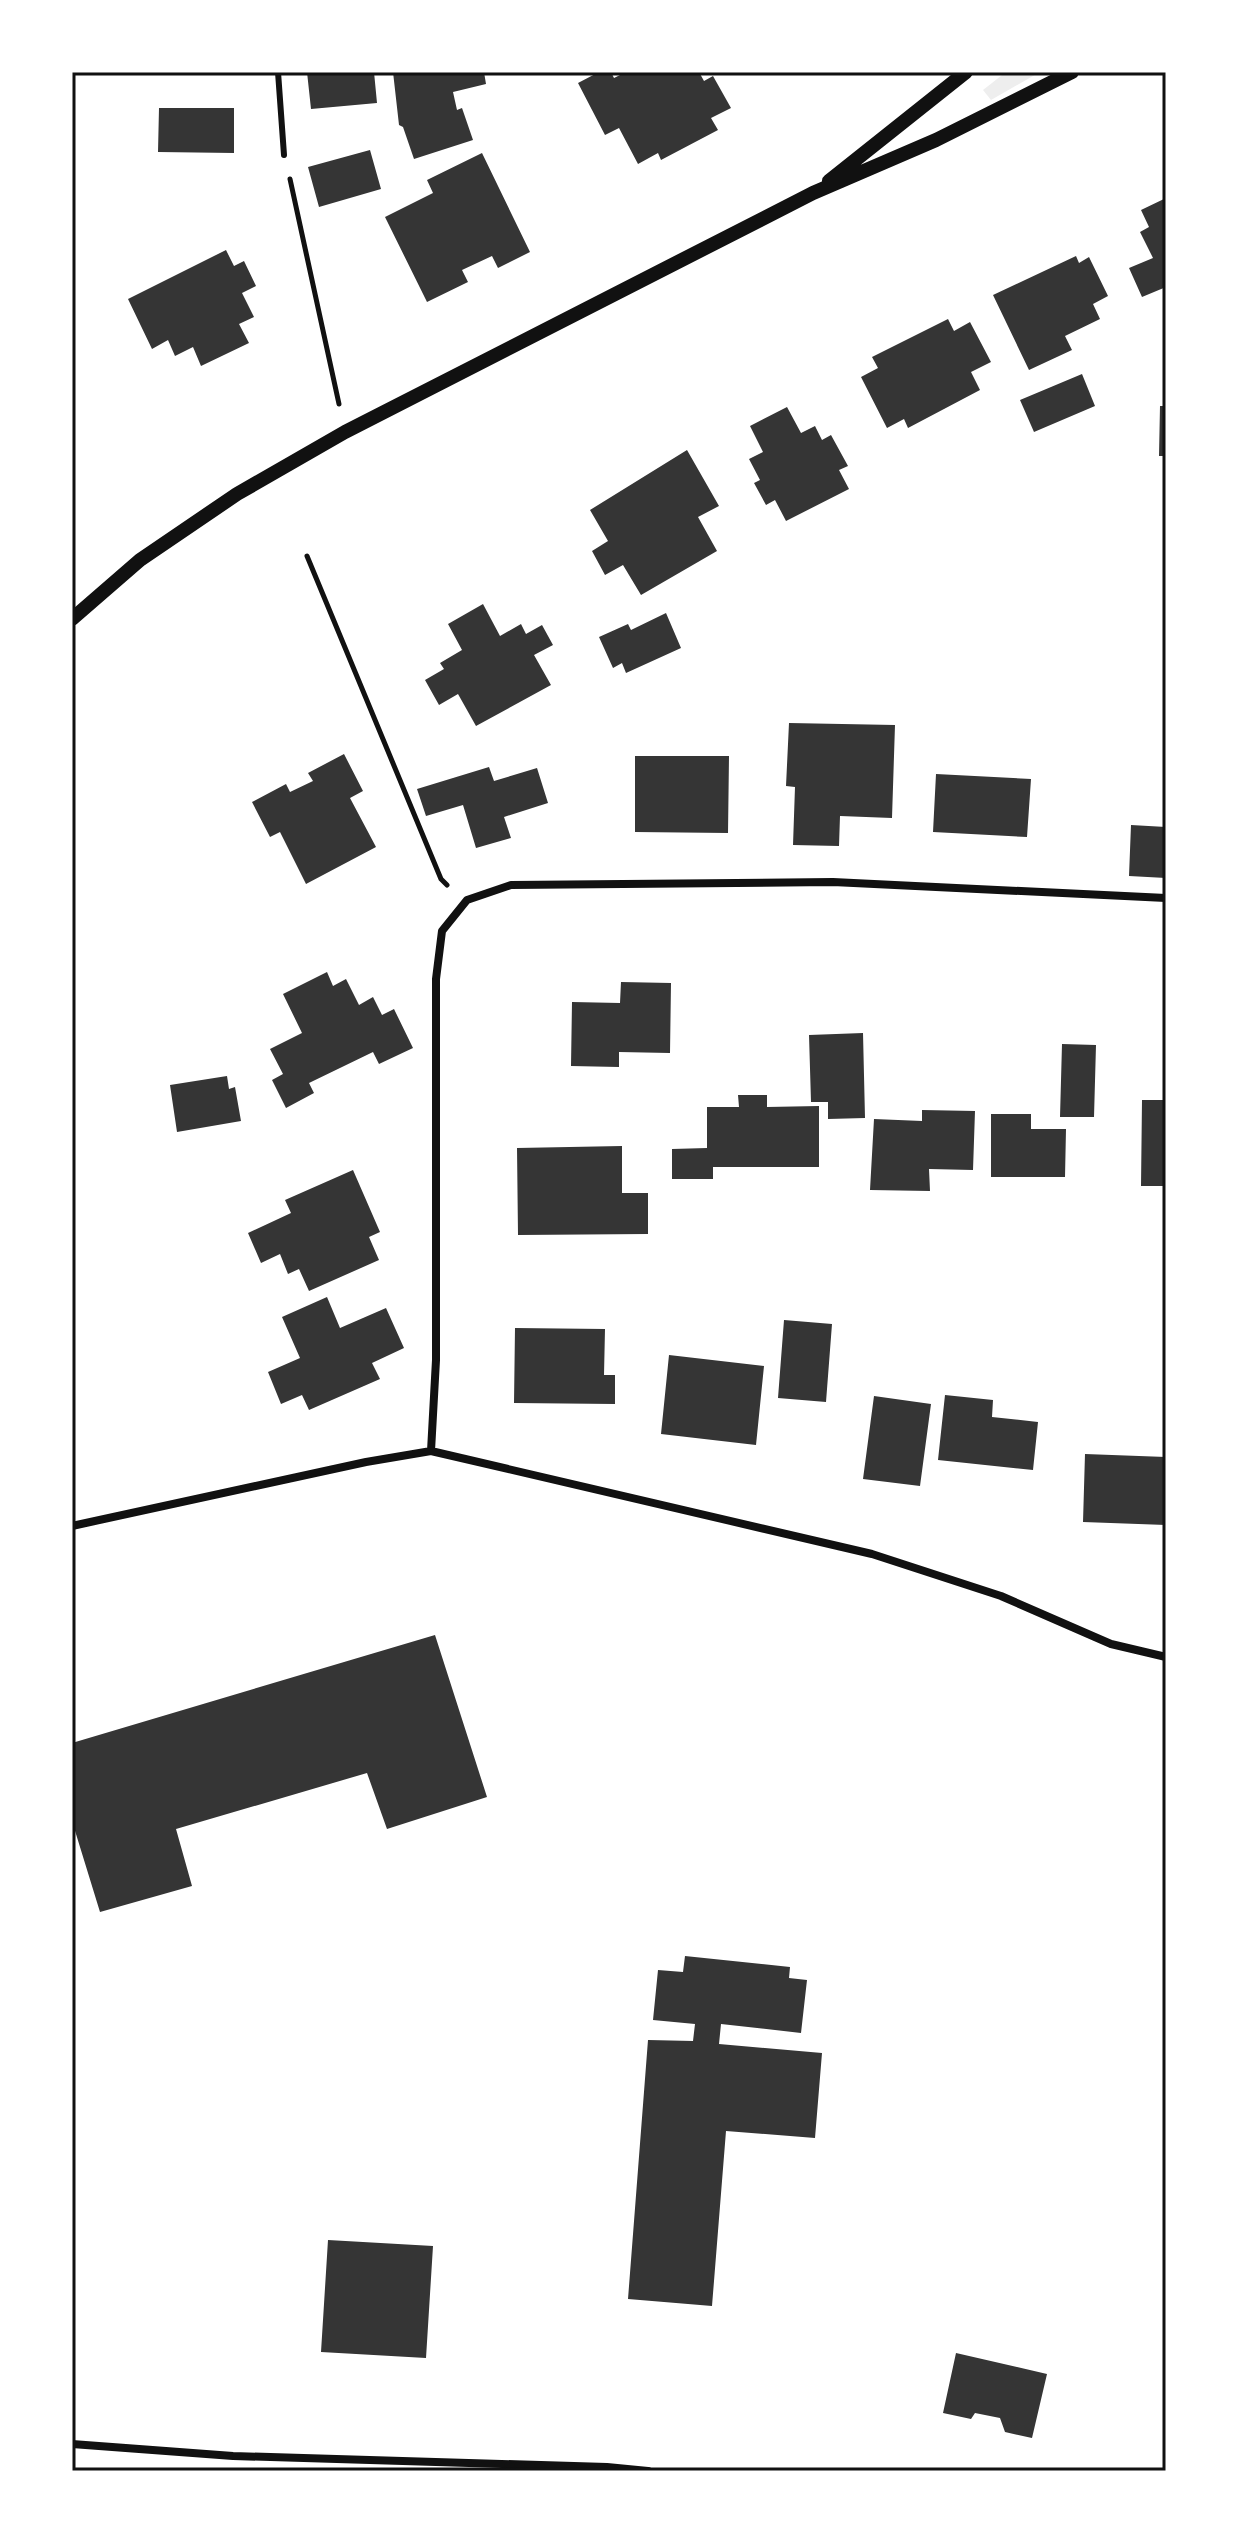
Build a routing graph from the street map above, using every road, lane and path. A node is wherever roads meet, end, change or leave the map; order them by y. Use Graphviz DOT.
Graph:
graph roads {
  1 [pos="278,72"];
  2 [pos="966,72"];
  3 [pos="1072,72"];
  4 [pos="284,155"];
  5 [pos="813,193"];
  6 [pos="345,432"];
  7 [pos="307,556"];
  8 [pos="72,619"];
  9 [pos="1166,898"];
  10 [pos="467,900"];
  11 [pos="431,1451"];
  12 [pos="72,1526"];
  13 [pos="1166,1657"];
  14 [pos="72,2444"];
  15 [pos="648,2471"];
  1 -- 4 [label="lane"];
  2 -- 5 [label="street"];
  3 -- 5 [label="street"];
  4 -- 6 [label="path"];
  5 -- 6 [label="street"];
  6 -- 8 [label="street"];
  7 -- 10 [label="path"];
  9 -- 10 [label="street"];
  10 -- 11 [label="street"];
  11 -- 12 [label="street"];
  11 -- 13 [label="street"];
  14 -- 15 [label="street"];
}
